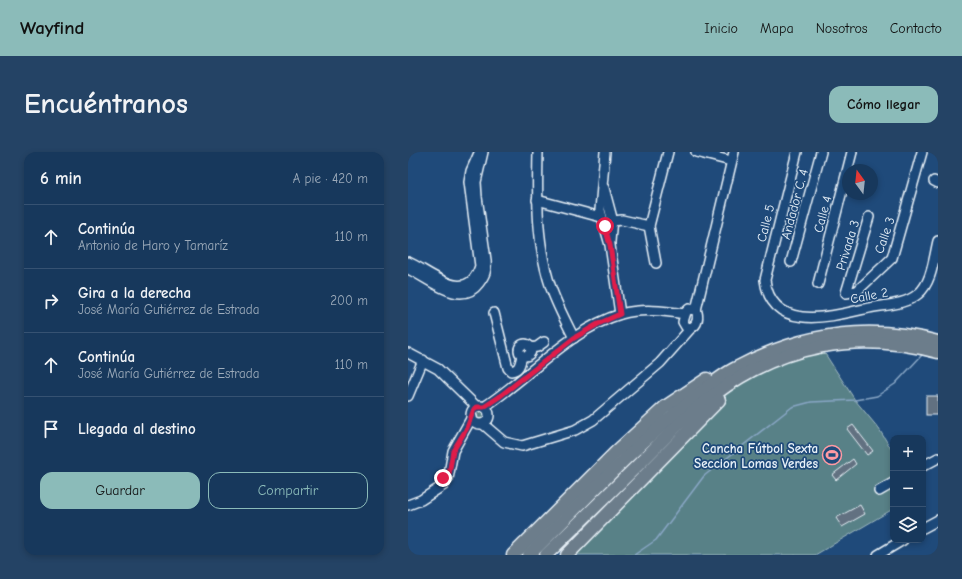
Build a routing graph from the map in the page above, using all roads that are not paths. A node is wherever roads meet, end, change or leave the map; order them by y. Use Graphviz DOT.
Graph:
graph roads {
  1 [pos="481,152"];
  2 [pos="538,152"];
  3 [pos="605,152"];
  4 [pos="668,152"];
  5 [pos="696,152"];
  6 [pos="797,152"];
  7 [pos="821,152"];
  8 [pos="852,152"];
  9 [pos="922,152"];
  10 [pos="732,156"];
  11 [pos="536,200"];
  12 [pos="608,216"];
  13 [pos="869,217"];
  14 [pos="649,226"];
  15 [pos="938,241"];
  16 [pos="408,262"];
  17 [pos="791,262"];
  18 [pos="656,263"];
  19 [pos="408,269"];
  20 [pos="849,280"];
  21 [pos="818,284"];
  22 [pos="771,300"];
  23 [pos="494,313"];
  24 [pos="620,314"];
  25 [pos="689,318"];
  26 [pos="574,338"];
  27 [pos="544,342"];
  28 [pos="938,342"];
  29 [pos="528,352"];
  30 [pos="938,352"];
  31 [pos="408,353"];
  32 [pos="423,360"];
  33 [pos="539,365"];
  34 [pos="737,374"];
  35 [pos="408,396"];
  36 [pos="480,415"];
  37 [pos="938,458"];
  38 [pos="926,464"];
  39 [pos="890,486"];
  40 [pos="879,491"];
  41 [pos="408,505"];
  42 [pos="938,520"];
  43 [pos="926,526"];
  44 [pos="898,543"];
  45 [pos="513,555"];
  46 [pos="529,555"];
  47 [pos="546,555"];
  48 [pos="567,555"];
  49 [pos="878,555"];
  1 -- 16 [label="street"];
  1 -- 19 [label="street"];
  2 -- 11 [label="street"];
  3 -- 12 [label="street"];
  4 -- 14 [label="street"];
  5 -- 10 [label="street"];
  6 -- 22 [label="street, Calle 5"];
  7 -- 17 [label="street, Andador C. 4"];
  8 -- 21 [label="street, Calle 4"];
  9 -- 20 [label="street, Calle 3"];
  10 -- 25 [label="street"];
  11 -- 12 [label="street"];
  11 -- 26 [label="street"];
  12 -- 14 [label="street"];
  12 -- 24 [label="street"];
  13 -- 20 [label="street, Privada 3"];
  14 -- 18 [label="street"];
  15 -- 22 [label="street, Calle 2"];
  23 -- 29 [label="street"];
  24 -- 25 [label="street"];
  24 -- 26 [label="street"];
  25 -- 36 [label="street"];
  26 -- 33 [label="street"];
  27 -- 29 [label="street"];
  28 -- 34 [label="highway"];
  29 -- 33 [label="street"];
  30 -- 34 [label="highway"];
  31 -- 32 [label="street"];
  32 -- 35 [label="street"];
  32 -- 36 [label="street"];
  33 -- 36 [label="street"];
  34 -- 45 [label="highway"];
  34 -- 46 [label="highway"];
  34 -- 47 [label="highway"];
  34 -- 48 [label="highway"];
  36 -- 41 [label="street"];
  37 -- 38 [label="street"];
  39 -- 40 [label="street"];
  42 -- 43 [label="street"];
  44 -- 49 [label="street"];
}
